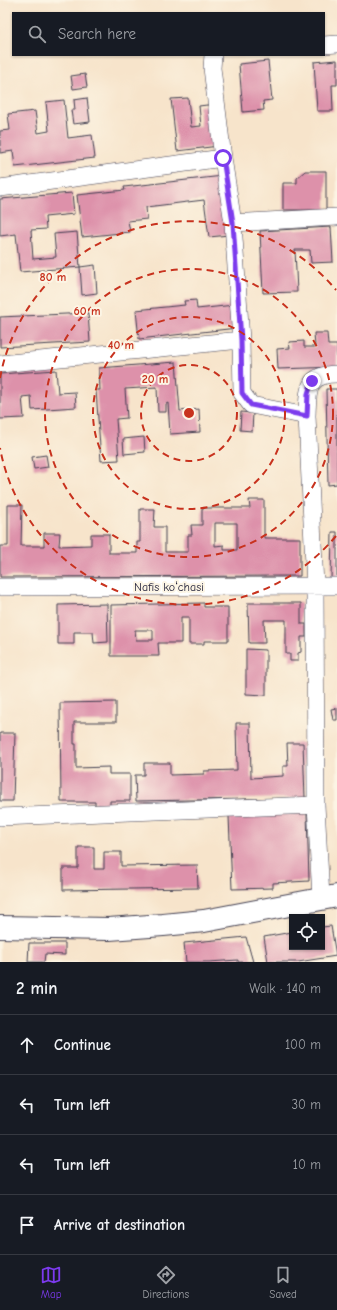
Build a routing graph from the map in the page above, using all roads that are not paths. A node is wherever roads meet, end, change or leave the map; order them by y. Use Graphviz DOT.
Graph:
graph roads {
  1 [pos="337,44"];
  2 [pos="325,45"];
  3 [pos="213,56"];
  4 [pos="223,158"];
  5 [pos="0,188"];
  6 [pos="337,217"];
  7 [pos="233,223"];
  8 [pos="241,340"];
  9 [pos="0,364"];
  10 [pos="337,374"];
  11 [pos="307,416"];
  12 [pos="315,586"];
  13 [pos="337,586"];
  14 [pos="0,587"];
  15 [pos="316,805"];
  16 [pos="0,816"];
  17 [pos="329,897"];
  18 [pos="0,927"];
  1 -- 2 [label="street"];
  3 -- 4 [label="street"];
  4 -- 5 [label="street"];
  4 -- 7 [label="street"];
  6 -- 7 [label="street"];
  7 -- 8 [label="street"];
  8 -- 9 [label="street"];
  8 -- 11 [label="street"];
  10 -- 11 [label="street"];
  11 -- 12 [label="street"];
  12 -- 13 [label="street, Nafis koʻchasi"];
  12 -- 14 [label="street, Nafis koʻchasi"];
  12 -- 15 [label="street"];
  15 -- 16 [label="street"];
  15 -- 17 [label="street"];
  17 -- 18 [label="main road"];
}
